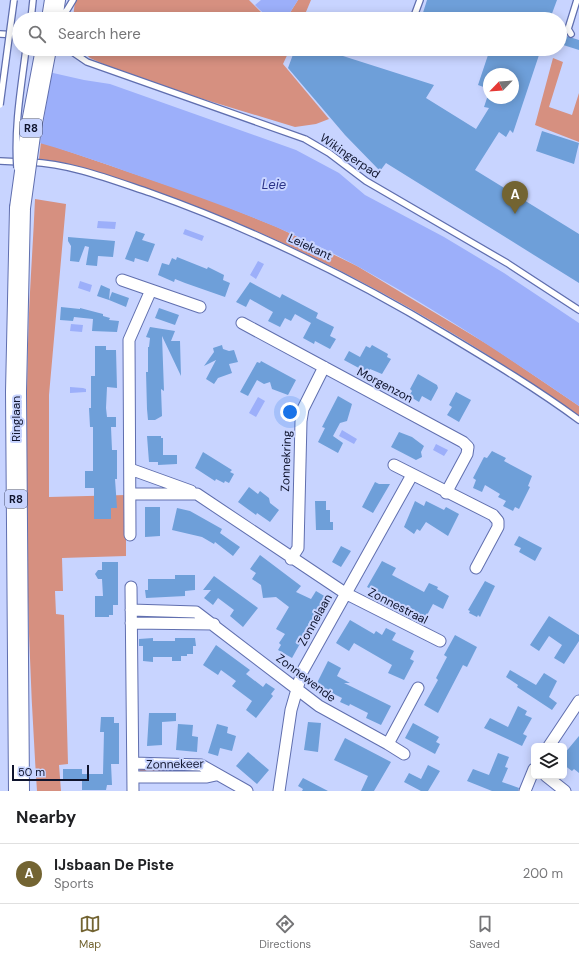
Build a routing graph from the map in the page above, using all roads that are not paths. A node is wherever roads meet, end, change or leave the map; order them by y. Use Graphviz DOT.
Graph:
graph roads {
  1 [pos="14,0"];
  2 [pos="33,0"];
  3 [pos="55,0"];
  4 [pos="73,0"];
  5 [pos="420,0"];
  6 [pos="577,0"];
  7 [pos="12,12"];
  8 [pos="32,12"];
  9 [pos="53,12"];
  10 [pos="65,12"];
  11 [pos="416,12"];
  12 [pos="12,15"];
  13 [pos="0,34"];
  14 [pos="570,34"];
  15 [pos="12,35"];
  16 [pos="25,56"];
  17 [pos="45,56"];
  18 [pos="78,56"];
  19 [pos="0,104"];
  20 [pos="2,161"];
  21 [pos="20,208"];
  22 [pos="122,280"];
  23 [pos="151,290"];
  24 [pos="200,307"];
  25 [pos="579,310"];
  26 [pos="242,323"];
  27 [pos="324,367"];
  28 [pos="579,420"];
  29 [pos="394,465"];
  30 [pos="130,469"];
  31 [pos="412,475"];
  32 [pos="446,493"];
  33 [pos="130,494"];
  34 [pos="197,494"];
  35 [pos="130,535"];
  36 [pos="291,559"];
  37 [pos="476,568"];
  38 [pos="131,587"];
  39 [pos="345,593"];
  40 [pos="131,610"];
  41 [pos="214,624"];
  42 [pos="131,625"];
  43 [pos="440,641"];
  44 [pos="298,688"];
  45 [pos="418,688"];
  46 [pos="579,700"];
  47 [pos="551,743"];
  48 [pos="388,744"];
  49 [pos="404,754"];
  50 [pos="133,763"];
  51 [pos="216,775"];
  52 [pos="531,776"];
  53 [pos="133,777"];
  54 [pos="550,779"];
  55 [pos="19,791"];
  56 [pos="133,791"];
  57 [pos="247,791"];
  58 [pos="279,791"];
  59 [pos="525,791"];
  60 [pos="565,791"];
  1 -- 7 [label="lane, bridge"];
  2 -- 8 [label="lane"];
  3 -- 9 [label="highway"];
  4 -- 10 [label="lane"];
  5 -- 11 [label="lane"];
  6 -- 14 [label="lane"];
  12 -- 19 [label="lane, bridge"];
  13 -- 15 [label="lane"];
  16 -- 21 [label="lane, bridge"];
  17 -- 21 [label="highway, Ringlaan / R8, bridge"];
  18 -- 25 [label="lane, Wikingerpad"];
  20 -- 28 [label="lane, Leiekant"];
  21 -- 55 [label="highway, Ringlaan / R8"];
  22 -- 23 [label="street"];
  23 -- 24 [label="street"];
  23 -- 30 [label="street"];
  26 -- 27 [label="street, Morgenzon"];
  27 -- 32 [label="street, Morgenzon"];
  27 -- 36 [label="street, Zonnekring"];
  29 -- 31 [label="street"];
  30 -- 33 [label="street"];
  30 -- 34 [label="street"];
  31 -- 32 [label="street"];
  31 -- 39 [label="street, Zonnelaan"];
  32 -- 37 [label="street"];
  33 -- 34 [label="street"];
  33 -- 35 [label="street"];
  34 -- 36 [label="street"];
  36 -- 39 [label="street"];
  38 -- 40 [label="street"];
  39 -- 43 [label="street, Zonnestraal"];
  39 -- 44 [label="street, Zonnelaan"];
  40 -- 41 [label="street, Zonnewende"];
  40 -- 42 [label="street"];
  41 -- 42 [label="street"];
  41 -- 44 [label="street, Zonnewende"];
  42 -- 50 [label="street, Zonnekeer"];
  44 -- 48 [label="street, Zonnewende"];
  44 -- 58 [label="street, Zonnelaan"];
  45 -- 48 [label="street"];
  46 -- 47 [label="street"];
  48 -- 49 [label="street, Zonnewende"];
  50 -- 51 [label="street, Zonnekeer"];
  50 -- 53 [label="street, Zonnekeer"];
  51 -- 53 [label="street, Zonnekeer"];
  51 -- 57 [label="street, Zonnekeer"];
  52 -- 59 [label="street"];
  53 -- 56 [label="street, Zonnekeer"];
  54 -- 60 [label="street"];
}
